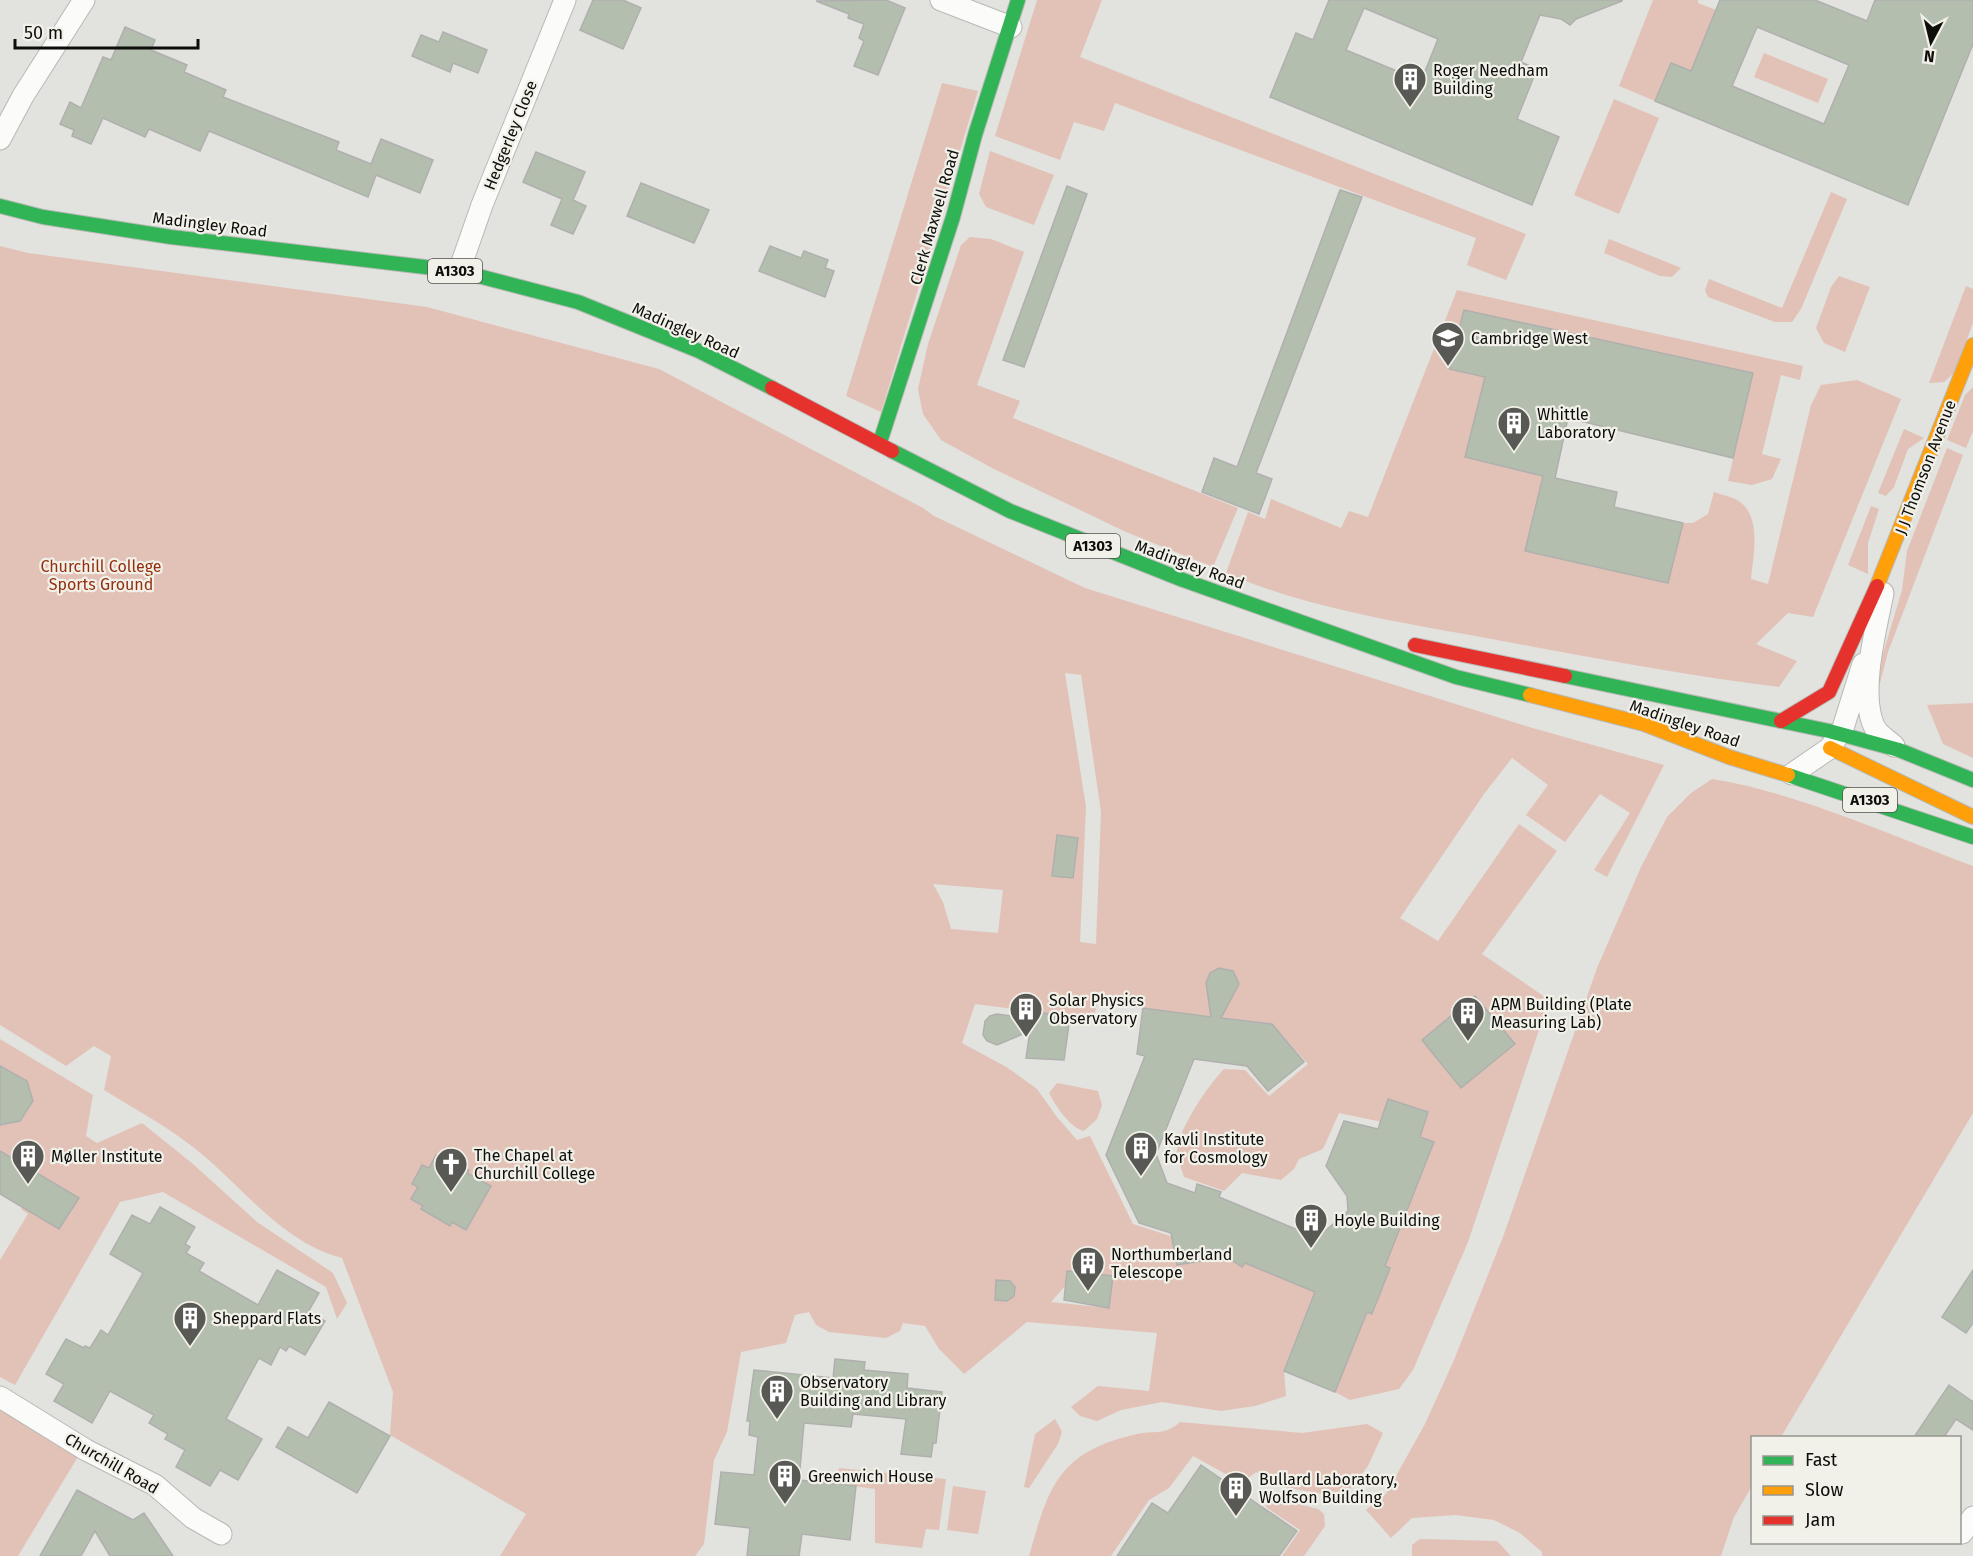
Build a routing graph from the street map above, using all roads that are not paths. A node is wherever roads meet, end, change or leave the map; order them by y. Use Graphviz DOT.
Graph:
graph roads {
  1 [pos="84,0"];
  2 [pos="565,0"];
  3 [pos="941,0"];
  4 [pos="1018,0"];
  5 [pos="1011,27"];
  6 [pos="0,139"];
  7 [pos="0,206"];
  8 [pos="459,272"];
  9 [pos="1973,345"];
  10 [pos="880,442"];
  11 [pos="1890,556"];
  12 [pos="1316,626"];
  13 [pos="1875,632"];
  14 [pos="1829,692"];
  15 [pos="1781,722"];
  16 [pos="1833,738"];
  17 [pos="1899,750"];
  18 [pos="1792,774"];
  19 [pos="1973,780"];
  20 [pos="1973,817"];
  21 [pos="1973,837"];
  22 [pos="0,1397"];
  23 [pos="221,1534"];
  1 -- 6 [label="street"];
  2 -- 8 [label="street, Hedgerley Close"];
  3 -- 5 [label="street"];
  4 -- 5 [label="main road, Clerk Maxwell Road"];
  5 -- 10 [label="main road, Clerk Maxwell Road"];
  7 -- 8 [label="main road, Madingley Road / A1303"];
  8 -- 10 [label="main road, Madingley Road / A1303"];
  9 -- 11 [label="main road, J J Thomson Avenue"];
  10 -- 12 [label="main road, Madingley Road / A1303"];
  11 -- 13 [label="street"];
  11 -- 14 [label="main road, J J Thomson Avenue"];
  12 -- 15 [label="main road, Madingley Road / A1303"];
  12 -- 18 [label="main road, Madingley Road / A1303"];
  13 -- 16 [label="street"];
  13 -- 17 [label="street"];
  14 -- 15 [label="main road"];
  14 -- 16 [label="street"];
  15 -- 16 [label="main road, Madingley Road / A1303"];
  16 -- 17 [label="main road, Madingley Road / A1303"];
  16 -- 18 [label="street"];
  16 -- 20 [label="main road, A1303"];
  17 -- 19 [label="main road, Madingley Road / A1303"];
  18 -- 21 [label="main road, Madingley Road / A1303"];
  22 -- 23 [label="street, Churchill Road"];
}
